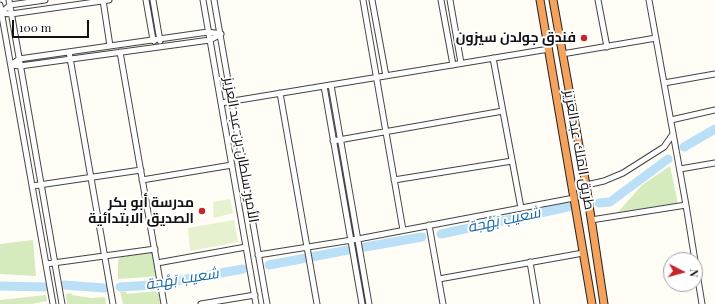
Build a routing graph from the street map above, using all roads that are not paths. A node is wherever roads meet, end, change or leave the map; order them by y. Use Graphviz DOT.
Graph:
graph roads {
  1 [pos="45,0"];
  2 [pos="103,0"];
  3 [pos="109,0"];
  4 [pos="146,0"];
  5 [pos="153,0"];
  6 [pos="203,0"];
  7 [pos="214,0"];
  8 [pos="363,0"];
  9 [pos="372,0"];
  10 [pos="441,0"];
  11 [pos="450,0"];
  12 [pos="540,0"];
  13 [pos="553,0"];
  14 [pos="598,0"];
  15 [pos="649,0"];
  16 [pos="9,3"];
  17 [pos="0,5"];
  18 [pos="2,13"];
  19 [pos="11,14"];
  20 [pos="208,32"];
  21 [pos="221,34"];
  22 [pos="656,38"];
  23 [pos="161,39"];
  24 [pos="153,40"];
  25 [pos="210,40"];
  26 [pos="110,46"];
  27 [pos="159,46"];
  28 [pos="607,47"];
  29 [pos="549,49"];
  30 [pos="69,52"];
  31 [pos="120,52"];
  32 [pos="562,54"];
  33 [pos="493,58"];
  34 [pos="19,59"];
  35 [pos="70,59"];
  36 [pos="461,63"];
  37 [pos="11,65"];
  38 [pos="453,65"];
  39 [pos="20,66"];
  40 [pos="715,74"];
  41 [pos="386,76"];
  42 [pos="377,77"];
  43 [pos="664,83"];
  44 [pos="331,85"];
  45 [pos="324,86"];
  46 [pos="280,93"];
  47 [pos="232,101"];
  48 [pos="221,103"];
  49 [pos="715,110"];
  50 [pos="503,111"];
  51 [pos="671,120"];
  52 [pos="386,132"];
  53 [pos="673,134"];
  54 [pos="341,140"];
  55 [pos="333,141"];
  56 [pos="512,161"];
  57 [pos="715,163"];
  58 [pos="232,165"];
  59 [pos="680,169"];
  60 [pos="141,170"];
  61 [pos="90,177"];
  62 [pos="142,180"];
  63 [pos="394,180"];
  64 [pos="41,184"];
  65 [pos="586,185"];
  66 [pos="32,186"];
  67 [pos="574,198"];
  68 [pos="686,205"];
  69 [pos="521,208"];
  70 [pos="591,220"];
  71 [pos="429,225"];
  72 [pos="403,230"];
  73 [pos="358,239"];
  74 [pos="350,240"];
  75 [pos="246,247"];
  76 [pos="154,249"];
  77 [pos="308,250"];
  78 [pos="583,253"];
  79 [pos="258,255"];
  80 [pos="104,256"];
  81 [pos="530,262"];
  82 [pos="54,263"];
  83 [pos="157,263"];
  84 [pos="46,264"];
  85 [pos="439,279"];
  86 [pos="255,295"];
  87 [pos="208,303"];
  88 [pos="53,304"];
  89 [pos="62,304"];
  90 [pos="113,304"];
  91 [pos="164,304"];
  92 [pos="201,304"];
  93 [pos="256,304"];
  94 [pos="267,304"];
  95 [pos="317,304"];
  96 [pos="362,304"];
  97 [pos="369,304"];
  98 [pos="443,304"];
  99 [pos="537,304"];
  100 [pos="592,304"];
  101 [pos="604,304"];
  102 [pos="702,304"];
  1 -- 16 [label="street"];
  2 -- 3 [label="street"];
  2 -- 19 [label="street"];
  2 -- 26 [label="street"];
  4 -- 24 [label="street"];
  5 -- 23 [label="street"];
  6 -- 20 [label="street, الأمير سلطان بن عبد العزيز"];
  7 -- 21 [label="street, الأمير سلطان بن عبد العزيز"];
  8 -- 42 [label="street"];
  9 -- 41 [label="street"];
  10 -- 38 [label="street"];
  11 -- 36 [label="street"];
  12 -- 29 [label="highway, طريق الملك عبدالعزيز"];
  13 -- 32 [label="highway, طريق الملك عبدالعزيز"];
  14 -- 28 [label="street"];
  15 -- 22 [label="street"];
  16 -- 18 [label="street"];
  16 -- 19 [label="street"];
  17 -- 18 [label="street"];
  18 -- 19 [label="street"];
  18 -- 37 [label="street"];
  19 -- 34 [label="street"];
  20 -- 21 [label="street"];
  20 -- 23 [label="street"];
  20 -- 25 [label="street, الأمير سلطان بن عبد العزيز"];
  21 -- 25 [label="street"];
  21 -- 47 [label="street, الأمير سلطان بن عبد العزيز"];
  22 -- 28 [label="street"];
  22 -- 43 [label="street"];
  23 -- 24 [label="street"];
  23 -- 27 [label="street"];
  24 -- 26 [label="street"];
  24 -- 27 [label="street"];
  25 -- 27 [label="street"];
  25 -- 48 [label="street, الأمير سلطان بن عبد العزيز"];
  26 -- 30 [label="street"];
  27 -- 31 [label="street"];
  28 -- 32 [label="street"];
  29 -- 33 [label="street"];
  29 -- 67 [label="highway, طريق الملك عبدالعزيز"];
  30 -- 34 [label="street"];
  30 -- 35 [label="street"];
  31 -- 35 [label="street"];
  31 -- 60 [label="street"];
  32 -- 65 [label="highway, طريق الملك عبدالعزيز"];
  33 -- 36 [label="street"];
  33 -- 50 [label="street"];
  34 -- 37 [label="street"];
  34 -- 39 [label="street"];
  35 -- 39 [label="street"];
  35 -- 61 [label="street"];
  36 -- 38 [label="street"];
  37 -- 39 [label="street"];
  37 -- 66 [label="street"];
  38 -- 41 [label="street"];
  39 -- 64 [label="street"];
  40 -- 43 [label="street"];
  41 -- 42 [label="street"];
  42 -- 44 [label="street"];
  42 -- 52 [label="street"];
  43 -- 51 [label="street"];
  44 -- 45 [label="street"];
  44 -- 54 [label="street"];
  45 -- 46 [label="street"];
  45 -- 55 [label="street"];
  46 -- 47 [label="street"];
  46 -- 77 [label="street"];
  47 -- 48 [label="street"];
  47 -- 79 [label="street, الأمير سلطان بن عبد العزيز"];
  48 -- 58 [label="street, الأمير سلطان بن عبد العزيز"];
  49 -- 51 [label="street"];
  50 -- 52 [label="street"];
  50 -- 56 [label="street"];
  51 -- 53 [label="street"];
  52 -- 54 [label="street"];
  52 -- 63 [label="street"];
  53 -- 59 [label="street"];
  53 -- 65 [label="street"];
  54 -- 55 [label="street"];
  54 -- 73 [label="street"];
  55 -- 74 [label="street"];
  56 -- 63 [label="street"];
  56 -- 69 [label="street"];
  57 -- 59 [label="street"];
  58 -- 62 [label="street"];
  58 -- 75 [label="street, الأمير سلطان بن عبد العزيز"];
  59 -- 68 [label="street"];
  60 -- 61 [label="street"];
  60 -- 62 [label="street"];
  61 -- 64 [label="street"];
  61 -- 80 [label="street"];
  62 -- 76 [label="street"];
  63 -- 72 [label="street"];
  64 -- 66 [label="street"];
  64 -- 82 [label="street"];
  65 -- 70 [label="highway, طريق الملك عبدالعزيز"];
  66 -- 84 [label="street"];
  67 -- 69 [label="street"];
  67 -- 78 [label="highway, طريق الملك عبدالعزيز"];
  68 -- 70 [label="street"];
  68 -- 102 [label="street"];
  69 -- 71 [label="street"];
  70 -- 101 [label="highway, طريق الملك عبدالعزيز"];
  71 -- 72 [label="street"];
  71 -- 85 [label="street"];
  72 -- 73 [label="street"];
  73 -- 74 [label="street"];
  73 -- 97 [label="street"];
  74 -- 77 [label="street"];
  74 -- 96 [label="street"];
  75 -- 83 [label="street"];
  75 -- 86 [label="street, الأمير سلطان بن عبد العزيز"];
  76 -- 80 [label="street"];
  76 -- 83 [label="street"];
  77 -- 79 [label="street"];
  77 -- 95 [label="street"];
  78 -- 81 [label="street"];
  78 -- 100 [label="highway, طريق الملك عبدالعزيز"];
  79 -- 94 [label="street, الأمير سلطان بن عبد العزيز"];
  80 -- 82 [label="street"];
  80 -- 90 [label="street"];
  81 -- 85 [label="street"];
  81 -- 99 [label="street"];
  82 -- 84 [label="street"];
  82 -- 89 [label="street"];
  83 -- 91 [label="street"];
  84 -- 88 [label="street"];
  85 -- 98 [label="street"];
  86 -- 87 [label="street"];
  86 -- 93 [label="street, الأمير سلطان بن عبد العزيز"];
  87 -- 92 [label="street"];
}
